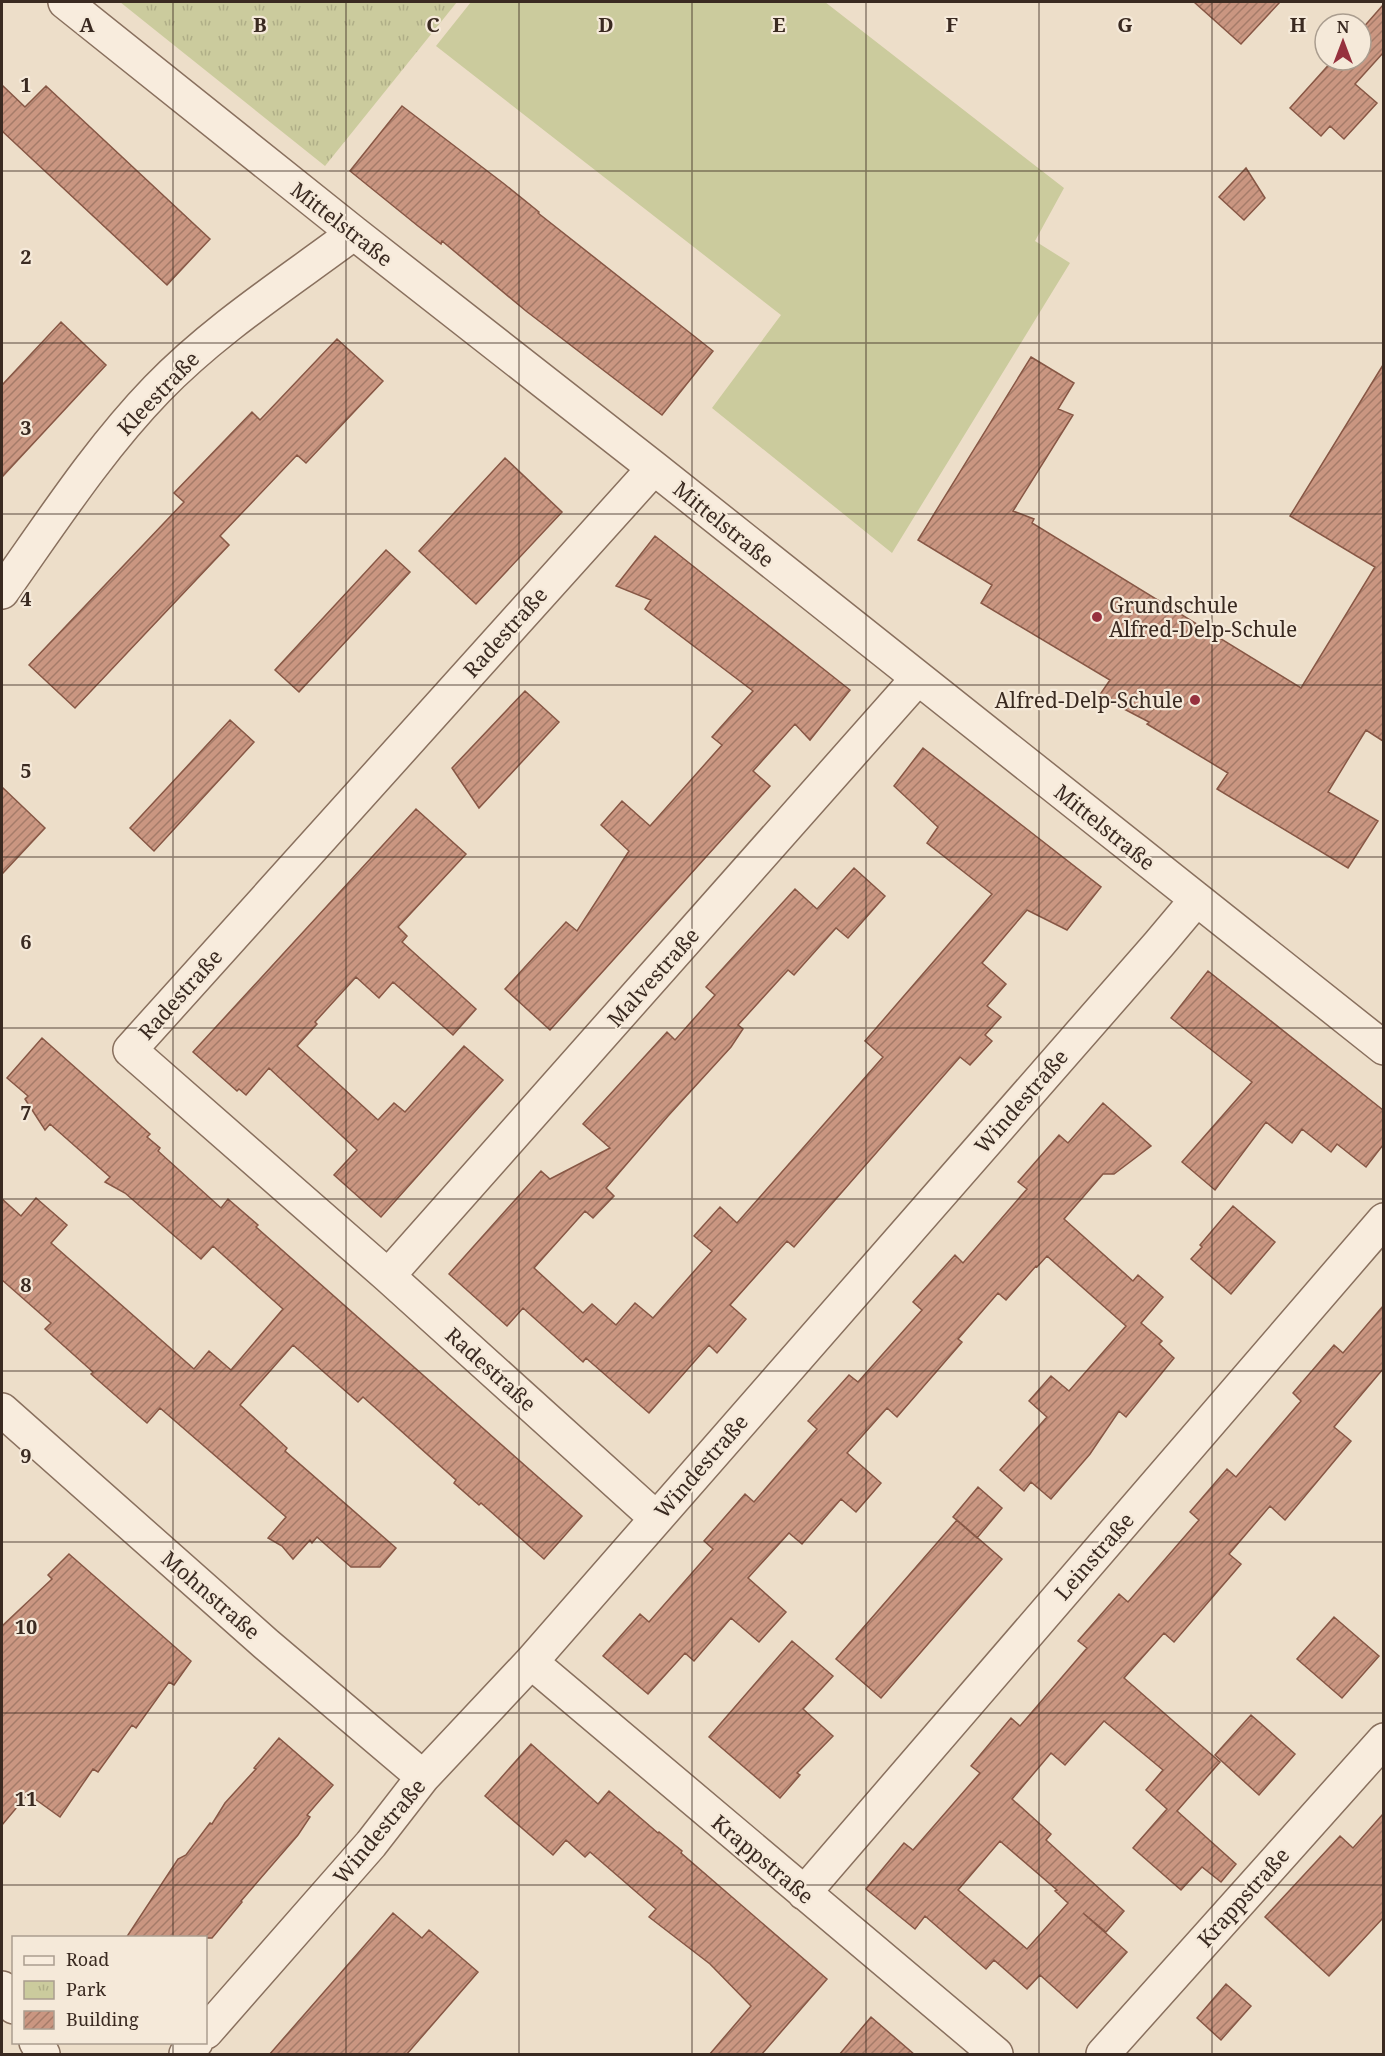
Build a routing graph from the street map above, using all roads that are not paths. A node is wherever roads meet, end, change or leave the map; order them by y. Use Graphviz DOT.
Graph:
graph roads {
  1 [pos="65,2"];
  2 [pos="354,233"];
  3 [pos="654,468"];
  4 [pos="2,592"];
  5 [pos="918,678"];
  6 [pos="1196,900"];
  7 [pos="1383,1048"];
  8 [pos="1383,1220"];
  9 [pos="388,1276"];
  10 [pos="2,1410"];
  11 [pos="656,1518"];
  12 [pos="531,1662"];
  13 [pos="1383,1740"];
  14 [pos="423,1777"];
  15 [pos="804,1893"];
  16 [pos="2,1988"];
  17 [pos="12,2004"];
  18 [pos="207,2031"];
  19 [pos="996,2055"];
  20 [pos="1103,2055"];
  1 -- 2 [label="street, Mittelstraße"];
  2 -- 3 [label="street, Mittelstraße"];
  2 -- 4 [label="street, Kleestraße"];
  3 -- 5 [label="street, Mittelstraße"];
  3 -- 9 [label="street, Radestraße"];
  5 -- 6 [label="street, Mittelstraße"];
  5 -- 9 [label="street, Malvestraße"];
  6 -- 7 [label="street, Mittelstraße"];
  6 -- 11 [label="street, Windestraße"];
  8 -- 15 [label="street, Leinstraße"];
  9 -- 11 [label="street, Radestraße"];
  10 -- 14 [label="street, Mohnstraße"];
  11 -- 12 [label="street, Windestraße"];
  12 -- 14 [label="street, Windestraße"];
  12 -- 15 [label="street, Krappstraße"];
  13 -- 20 [label="street, Krappstraße"];
  14 -- 18 [label="street, Windestraße"];
  15 -- 19 [label="street, Krappstraße"];
  16 -- 17 [label="street"];
}
